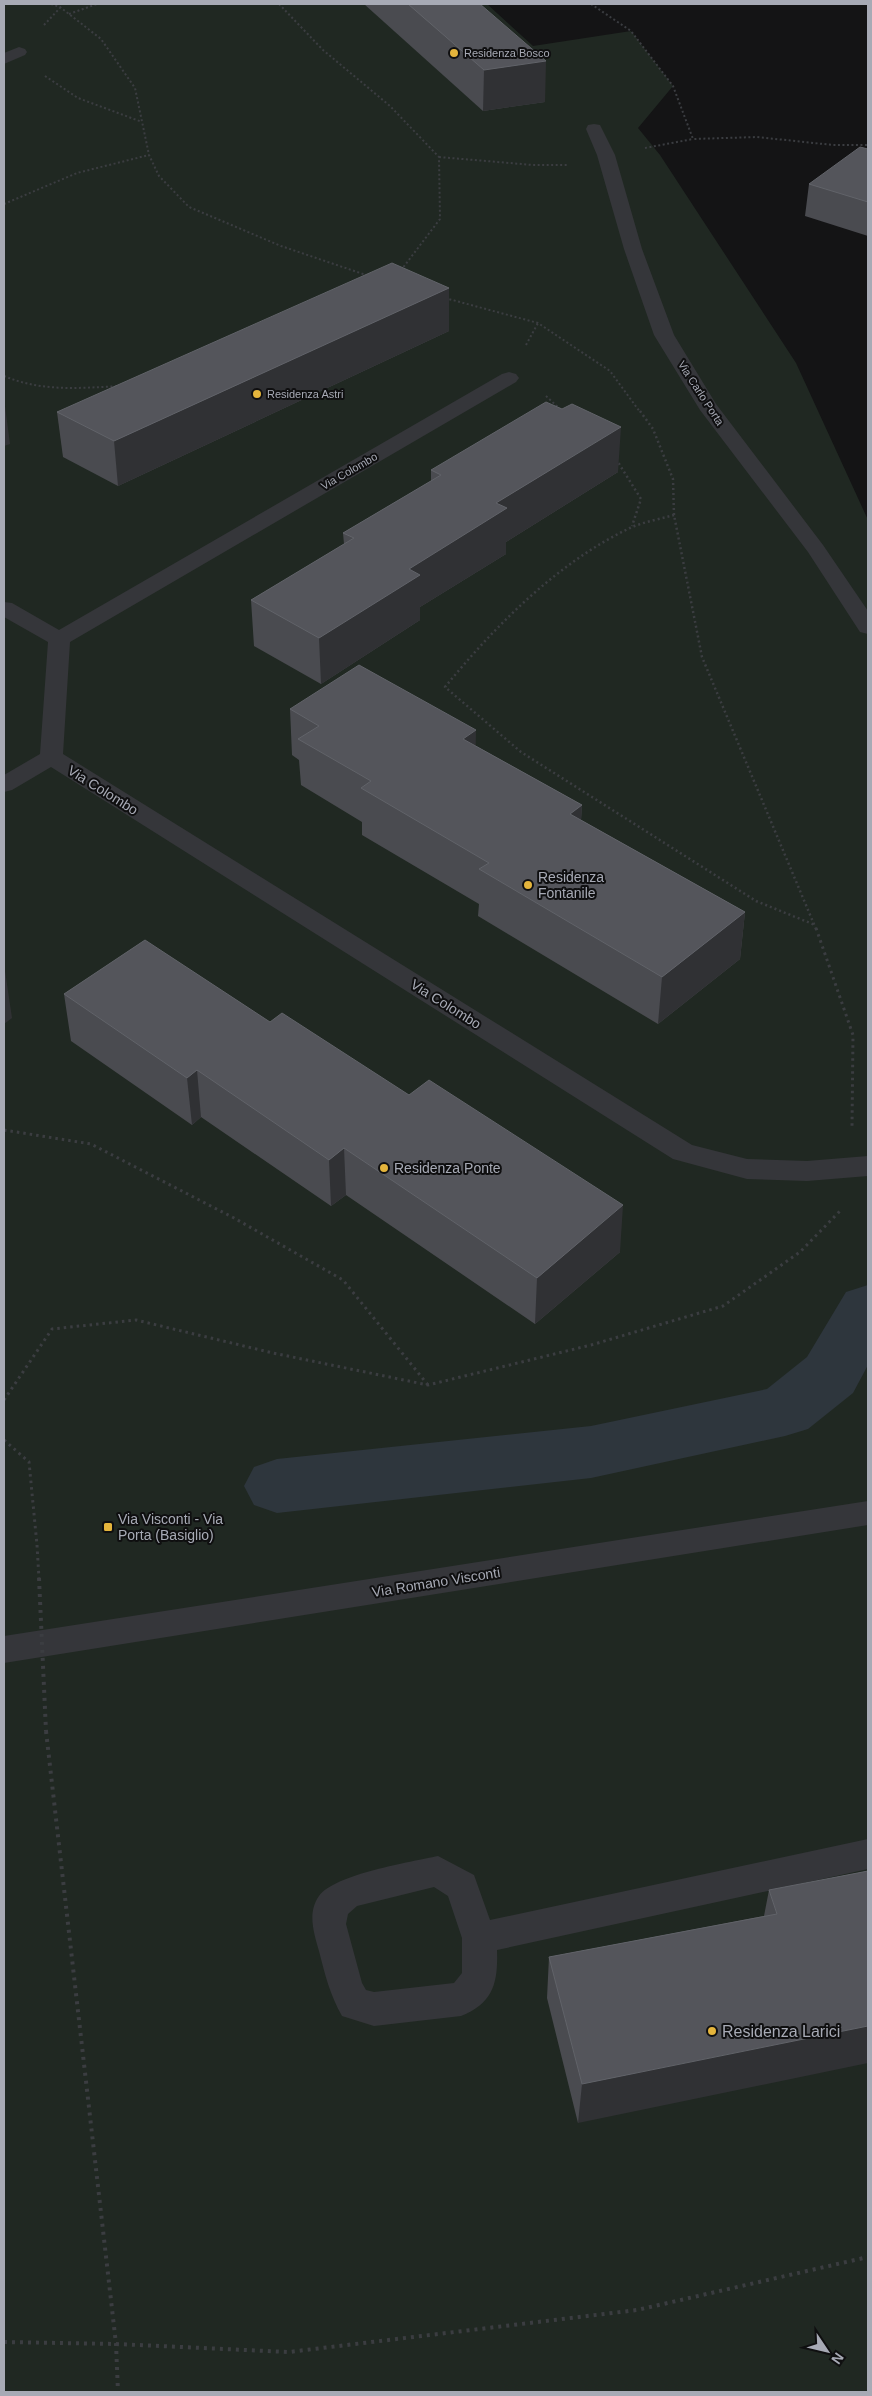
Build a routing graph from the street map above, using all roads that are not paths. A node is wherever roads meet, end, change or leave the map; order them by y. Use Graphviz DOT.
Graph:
graph roads {
  1 [pos="19,52"];
  2 [pos="4,59"];
  3 [pos="594,129"];
  4 [pos="509,378"];
  5 [pos="4,608"];
  6 [pos="868,627"];
  7 [pos="59,639"];
  8 [pos="51,757"];
  9 [pos="4,785"];
  10 [pos="860,1167"];
  11 [pos="868,1513"];
  12 [pos="4,1650"];
  13 [pos="868,1854"];
  14 [pos="479,1938"];
  1 -- 2 [label="street"];
  3 -- 6 [label="street, Via Carlo Porta"];
  4 -- 7 [label="street, Via Colombo"];
  5 -- 7 [label="street"];
  7 -- 8 [label="street"];
  8 -- 9 [label="street"];
  8 -- 10 [label="street, Via Colombo"];
  11 -- 12 [label="street, Via Romano Visconti"];
  13 -- 14 [label="street"];
  14 -- 14 [label="street"];
}
